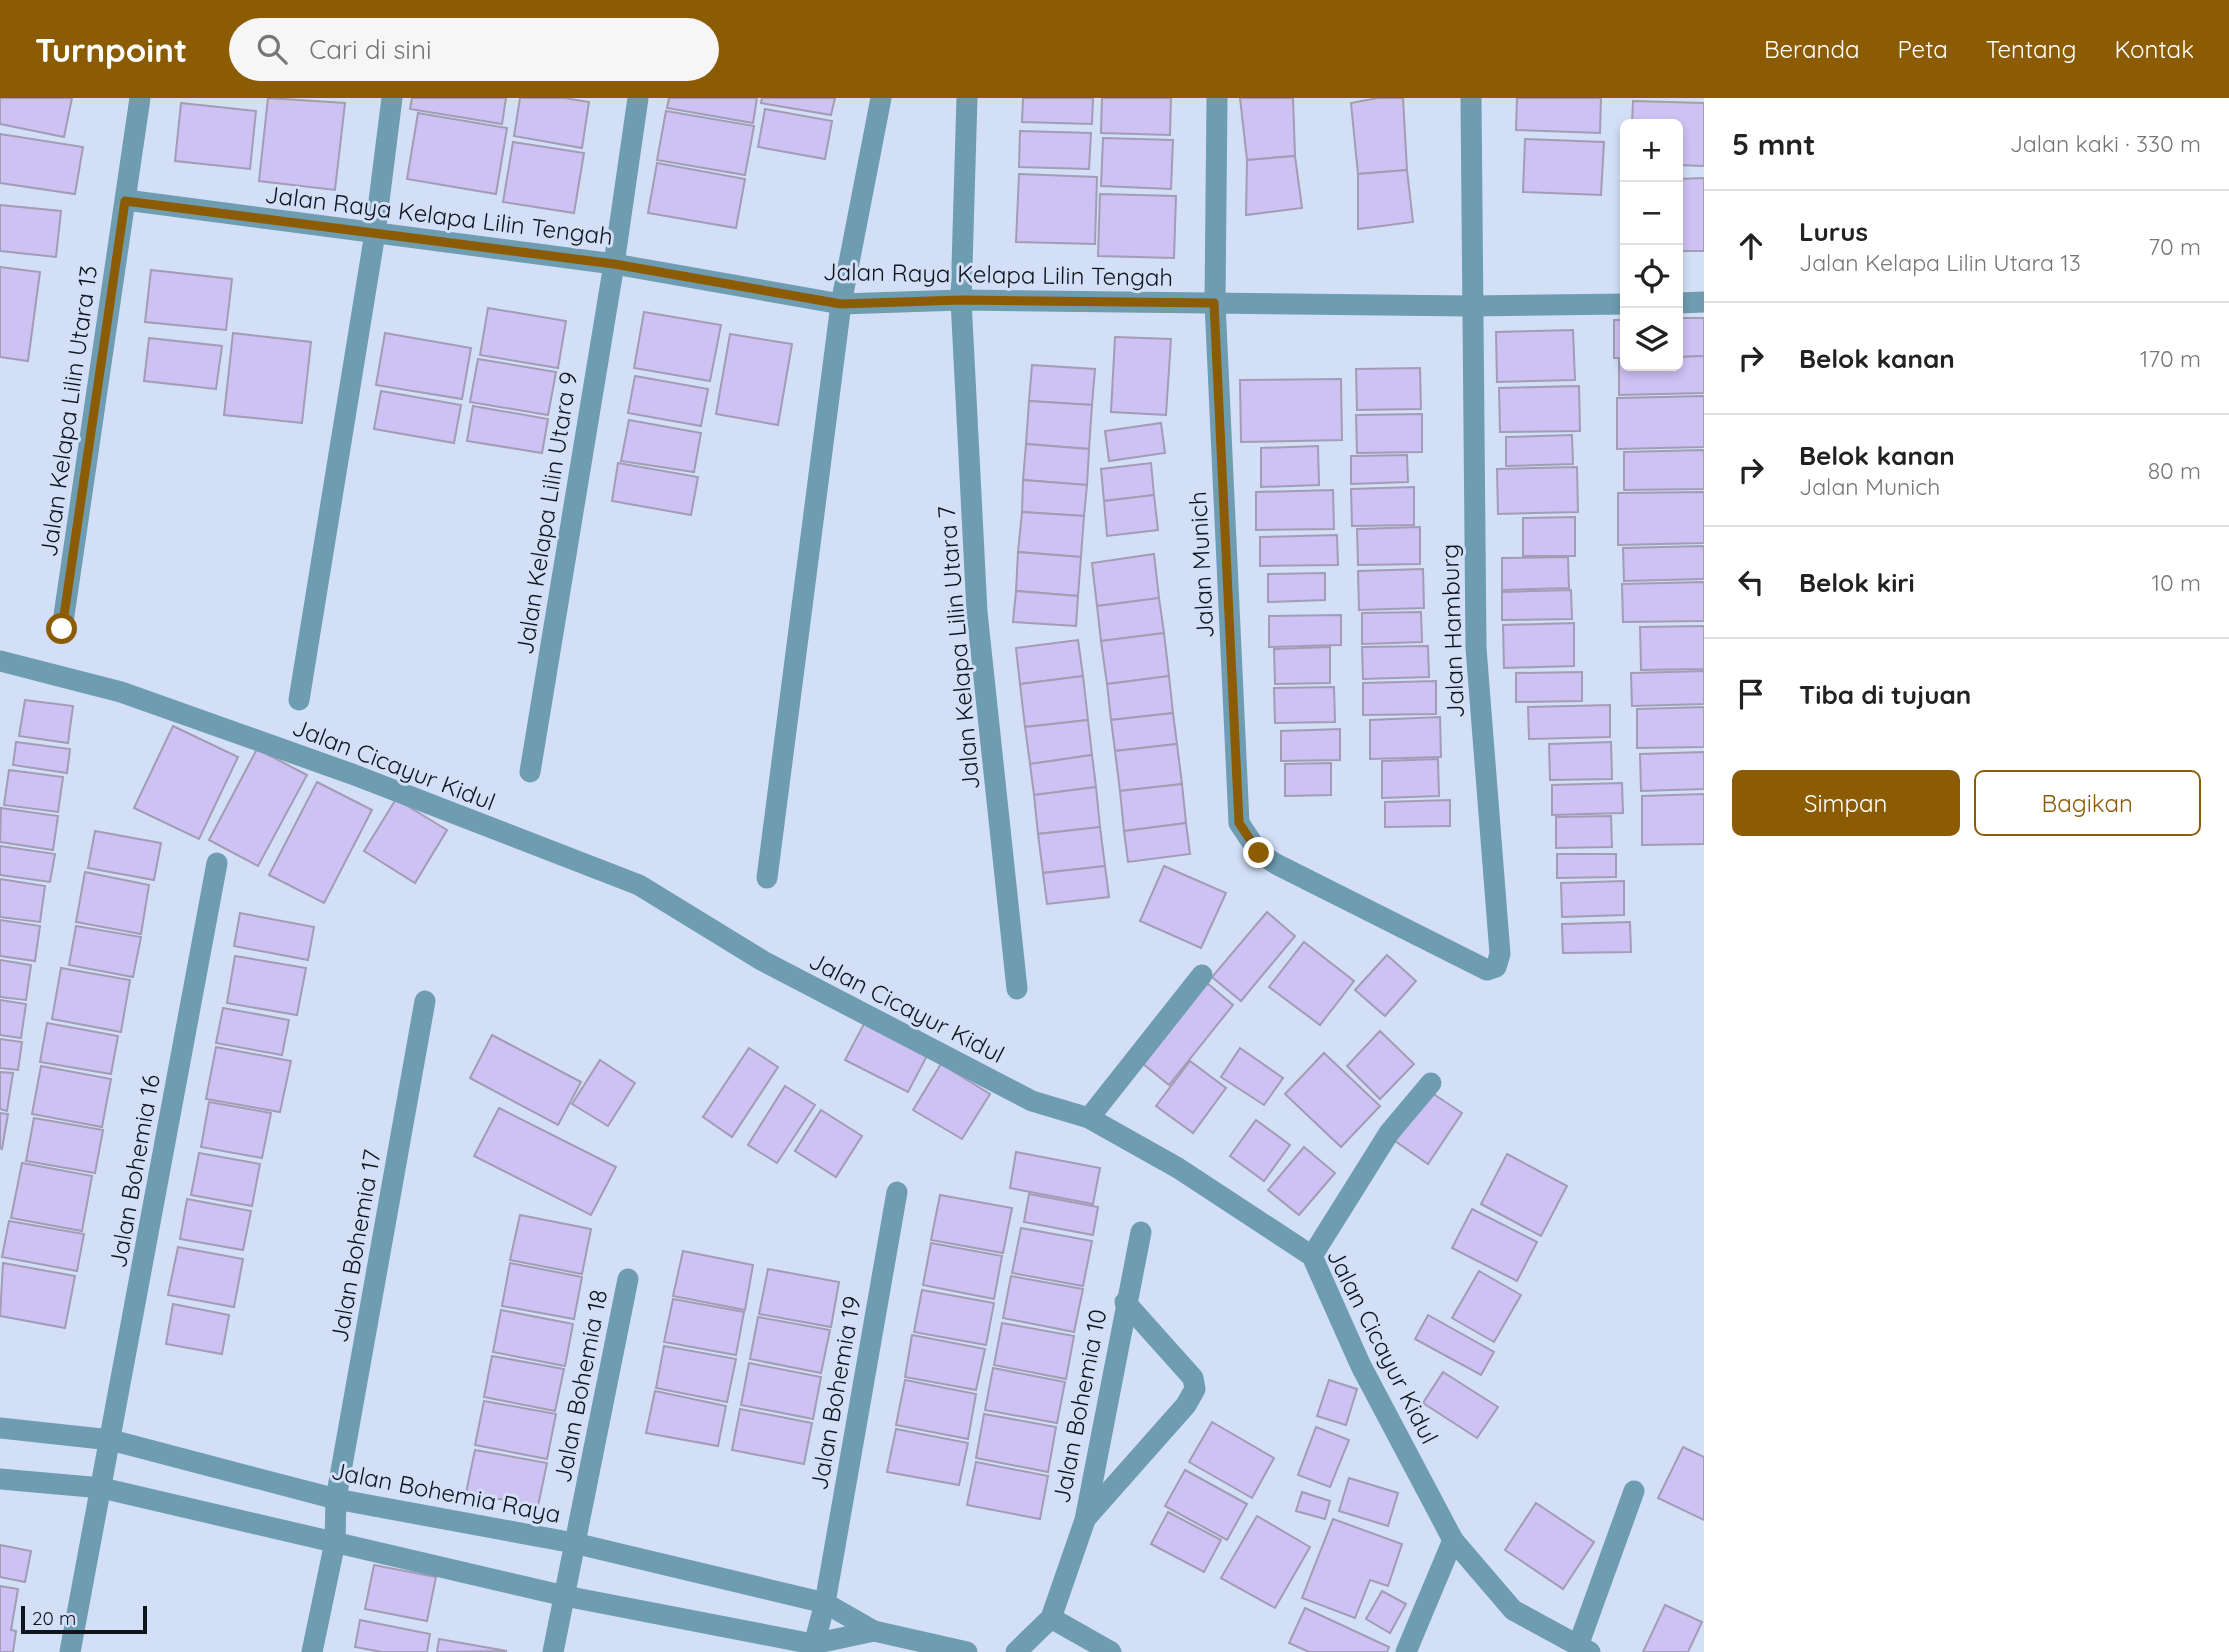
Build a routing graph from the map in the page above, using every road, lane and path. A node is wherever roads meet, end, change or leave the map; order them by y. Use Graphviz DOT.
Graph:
graph roads {
  1 [pos="140,98"];
  2 [pos="392,98"];
  3 [pos="638,98"];
  4 [pos="881,98"];
  5 [pos="967,98"];
  6 [pos="1217,98"];
  7 [pos="1471,98"];
  8 [pos="125,201"];
  9 [pos="375,233"];
  10 [pos="614,264"];
  11 [pos="961,300"];
  12 [pos="1704,302"];
  13 [pos="1214,303"];
  14 [pos="1620,303"];
  15 [pos="1683,303"];
  16 [pos="841,304"];
  17 [pos="1471,306"];
  18 [pos="62,629"];
  19 [pos="0,661"];
  20 [pos="299,700"];
  21 [pos="530,772"];
  22 [pos="217,863"];
  23 [pos="767,878"];
  24 [pos="1500,954"];
  25 [pos="1202,975"];
  26 [pos="1017,989"];
  27 [pos="425,1001"];
  28 [pos="1431,1083"];
  29 [pos="1089,1118"];
  30 [pos="897,1192"];
  31 [pos="1141,1232"];
  32 [pos="1312,1256"];
  33 [pos="628,1279"];
  34 [pos="1125,1302"];
  35 [pos="0,1428"];
  36 [pos="111,1440"];
  37 [pos="0,1479"];
  38 [pos="102,1488"];
  39 [pos="1634,1491"];
  40 [pos="337,1499"];
  41 [pos="1084,1520"];
  42 [pos="1453,1540"];
  43 [pos="335,1542"];
  44 [pos="574,1543"];
  45 [pos="565,1596"];
  46 [pos="825,1603"];
  47 [pos="1051,1618"];
  48 [pos="874,1631"];
  49 [pos="812,1648"];
  50 [pos="1584,1649"];
  51 [pos="70,1652"];
  52 [pos="312,1652"];
  53 [pos="553,1652"];
  54 [pos="967,1652"];
  55 [pos="1016,1652"];
  56 [pos="1111,1652"];
  57 [pos="1406,1652"];
  1 -- 8 [label="street, Jalan Kelapa Lilin Utara 13"];
  2 -- 9 [label="street"];
  3 -- 10 [label="street, Jalan Kelapa Lilin Utara 9"];
  4 -- 16 [label="street"];
  5 -- 11 [label="street, Jalan Kelapa Lilin Utara 7"];
  6 -- 13 [label="street, Jalan Munich"];
  7 -- 17 [label="street, Jalan Hamburg"];
  8 -- 9 [label="street, Jalan Raya Kelapa Lilin Tengah"];
  8 -- 18 [label="street, Jalan Kelapa Lilin Utara 13"];
  9 -- 10 [label="street, Jalan Raya Kelapa Lilin Tengah"];
  9 -- 20 [label="street"];
  10 -- 16 [label="street, Jalan Raya Kelapa Lilin Tengah"];
  10 -- 21 [label="street, Jalan Kelapa Lilin Utara 9"];
  11 -- 13 [label="street, Jalan Raya Kelapa Lilin Tengah"];
  11 -- 16 [label="street, Jalan Raya Kelapa Lilin Tengah"];
  11 -- 26 [label="street, Jalan Kelapa Lilin Utara 7"];
  12 -- 15 [label="street"];
  13 -- 17 [label="street, Jalan Raya Kelapa Lilin Tengah"];
  13 -- 24 [label="street, Jalan Munich"];
  14 -- 17 [label="street, Jalan Raya Kelapa Lilin Tengah"];
  16 -- 23 [label="street"];
  17 -- 24 [label="street, Jalan Hamburg"];
  19 -- 29 [label="street, Jalan Cicayur Kidul"];
  22 -- 36 [label="street, Jalan Bohemia 16"];
  25 -- 29 [label="street"];
  27 -- 40 [label="street, Jalan Bohemia 17"];
  28 -- 32 [label="street"];
  29 -- 32 [label="street, Jalan Cicayur Kidul"];
  30 -- 46 [label="street, Jalan Bohemia 19"];
  31 -- 34 [label="street, Jalan Bohemia 10"];
  32 -- 42 [label="street, Jalan Cicayur Kidul"];
  33 -- 44 [label="street, Jalan Bohemia 18"];
  34 -- 41 [label="street, Jalan Bohemia 10"];
  34 -- 41 [label="street, Jalan Bohemia 10"];
  35 -- 36 [label="street, Jalan Bohemia Raya"];
  36 -- 38 [label="street, Jalan Bohemia 16"];
  36 -- 40 [label="street, Jalan Bohemia Raya"];
  37 -- 38 [label="street, Jalan Bohemia Raya"];
  38 -- 43 [label="street, Jalan Bohemia Raya"];
  38 -- 51 [label="street, Jalan Bohemia 16"];
  39 -- 50 [label="street"];
  40 -- 43 [label="street, Jalan Bohemia 17"];
  40 -- 44 [label="street, Jalan Bohemia Raya"];
  41 -- 47 [label="street, Jalan Bohemia 10"];
  42 -- 50 [label="street, Jalan Cicayur Kidul"];
  42 -- 57 [label="street"];
  43 -- 45 [label="street, Jalan Bohemia Raya"];
  43 -- 52 [label="street, Jalan Bohemia 17"];
  44 -- 45 [label="street, Jalan Bohemia 18"];
  44 -- 46 [label="street, Jalan Bohemia Raya"];
  45 -- 49 [label="street, Jalan Bohemia Raya"];
  45 -- 53 [label="street, Jalan Bohemia 18"];
  46 -- 48 [label="street, Jalan Bohemia Raya"];
  46 -- 49 [label="street, Jalan Bohemia 19"];
  47 -- 55 [label="street, Jalan Bohemia 10"];
  47 -- 56 [label="street"];
  48 -- 49 [label="street, Jalan Bohemia Raya"];
  48 -- 54 [label="street, Jalan Bohemia Raya"];
}
